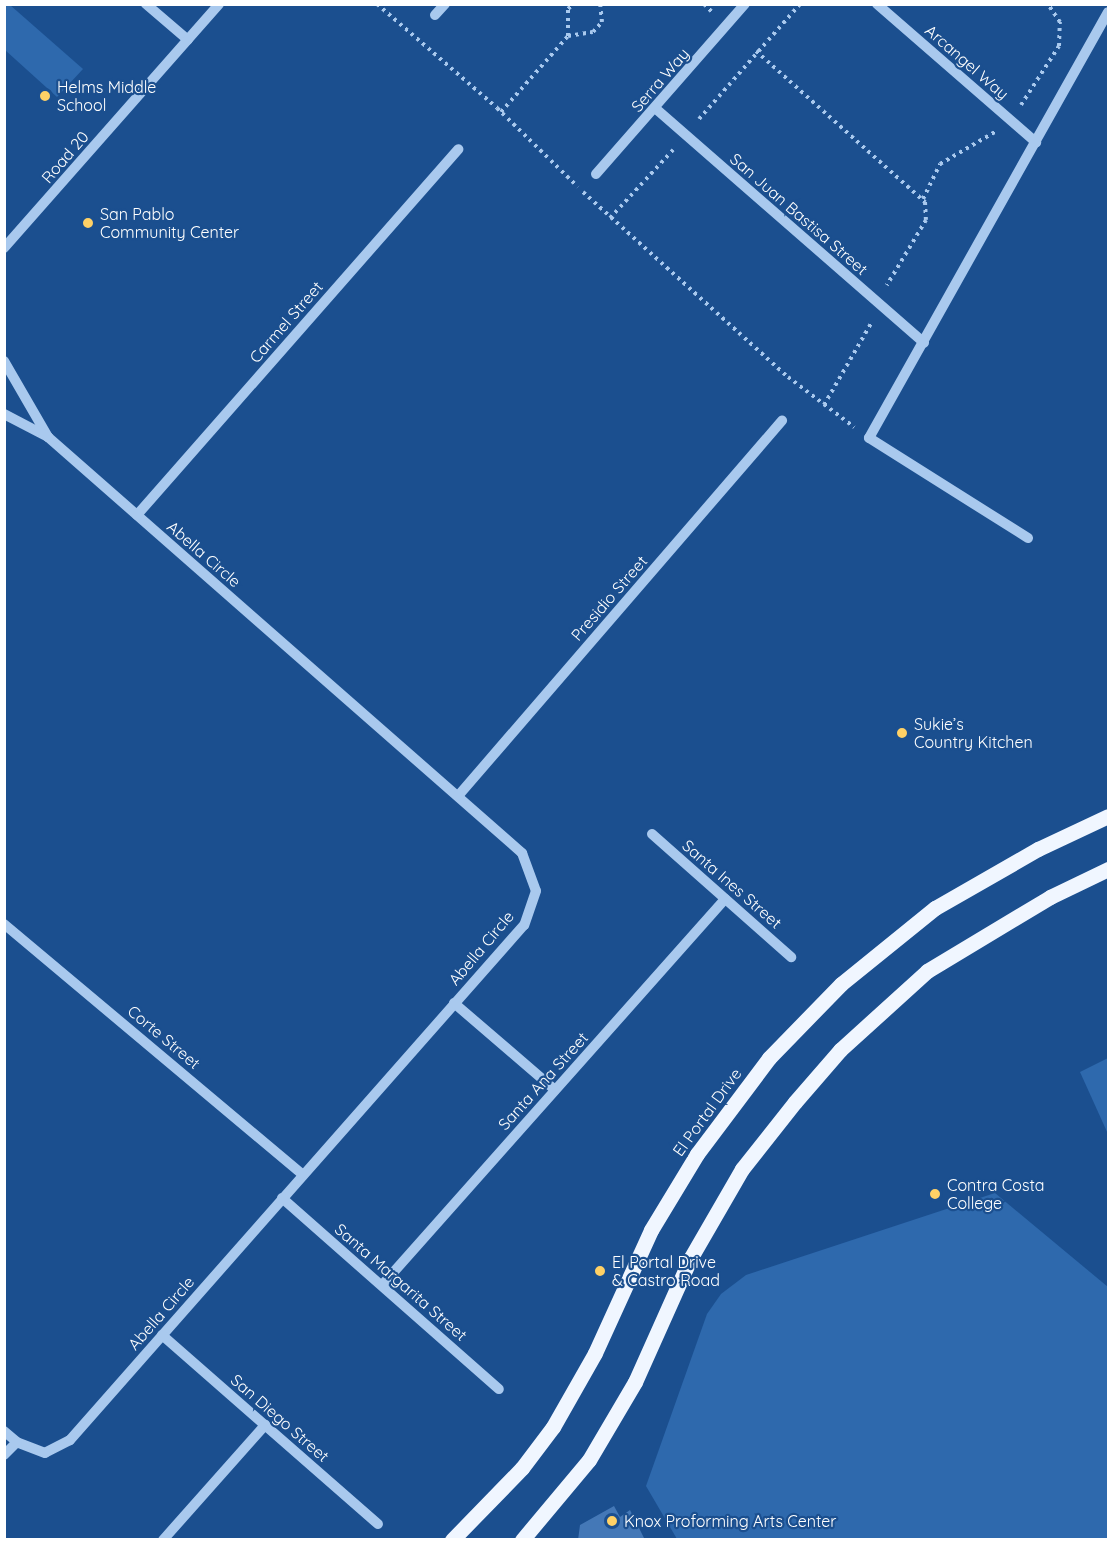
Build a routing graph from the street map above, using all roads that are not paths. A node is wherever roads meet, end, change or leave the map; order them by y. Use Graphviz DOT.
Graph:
graph roads {
  1 [pos="146,4"];
  2 [pos="219,4"];
  3 [pos="445,4"];
  4 [pos="745,4"];
  5 [pos="877,4"];
  6 [pos="1108,12"];
  7 [pos="435,15"];
  8 [pos="188,40"];
  9 [pos="655,108"];
  10 [pos="1036,142"];
  11 [pos="458,149"];
  12 [pos="596,174"];
  13 [pos="4,249"];
  14 [pos="924,343"];
  15 [pos="4,361"];
  16 [pos="4,414"];
  17 [pos="782,420"];
  18 [pos="48,437"];
  19 [pos="137,515"];
  20 [pos="1028,538"];
  21 [pos="458,796"];
  22 [pos="1108,816"];
  23 [pos="652,834"];
  24 [pos="1108,869"];
  25 [pos="725,899"];
  26 [pos="4,924"];
  27 [pos="791,957"];
  28 [pos="454,1003"];
  29 [pos="555,1090"];
  30 [pos="303,1174"];
  31 [pos="282,1198"];
  32 [pos="383,1284"];
  33 [pos="162,1335"];
  34 [pos="499,1389"];
  35 [pos="265,1425"];
  36 [pos="4,1431"];
  37 [pos="17,1442"];
  38 [pos="4,1455"];
  39 [pos="378,1524"];
  40 [pos="163,1539"];
  41 [pos="452,1539"];
  42 [pos="522,1539"];
  1 -- 8 [label="street"];
  2 -- 8 [label="street, Road 20"];
  3 -- 7 [label="street"];
  4 -- 9 [label="street, Serra Way"];
  5 -- 10 [label="street, Arcangel Way"];
  6 -- 10 [label="street"];
  8 -- 13 [label="street, Road 20"];
  9 -- 12 [label="street, Serra Way"];
  9 -- 14 [label="street, San Juan Bastisa Street"];
  10 -- 14 [label="street"];
  11 -- 19 [label="street, Carmel Street"];
  14 -- 20 [label="street"];
  15 -- 18 [label="street, Abella Circle"];
  16 -- 18 [label="street, Abella Circle"];
  17 -- 21 [label="street, Presidio Street"];
  18 -- 19 [label="street, Abella Circle"];
  19 -- 21 [label="street, Abella Circle"];
  21 -- 28 [label="street, Abella Circle"];
  22 -- 41 [label="main road, El Portal Drive"];
  23 -- 25 [label="street, Santa Ines Street"];
  24 -- 42 [label="main road"];
  25 -- 27 [label="street, Santa Ines Street"];
  25 -- 29 [label="street, Santa Ana Street"];
  26 -- 30 [label="street, Corte Street"];
  28 -- 29 [label="street"];
  28 -- 30 [label="street, Abella Circle"];
  29 -- 32 [label="street, Santa Ana Street"];
  30 -- 31 [label="street, Abella Circle"];
  31 -- 32 [label="street, Santa Margarita Street"];
  31 -- 33 [label="street, Abella Circle"];
  32 -- 34 [label="street, Santa Margarita Street"];
  33 -- 35 [label="street, San Diego Street"];
  33 -- 37 [label="street, Abella Circle"];
  35 -- 39 [label="street, San Diego Street"];
  35 -- 40 [label="street"];
  36 -- 37 [label="street, Abella Circle"];
  37 -- 38 [label="street"];
}
